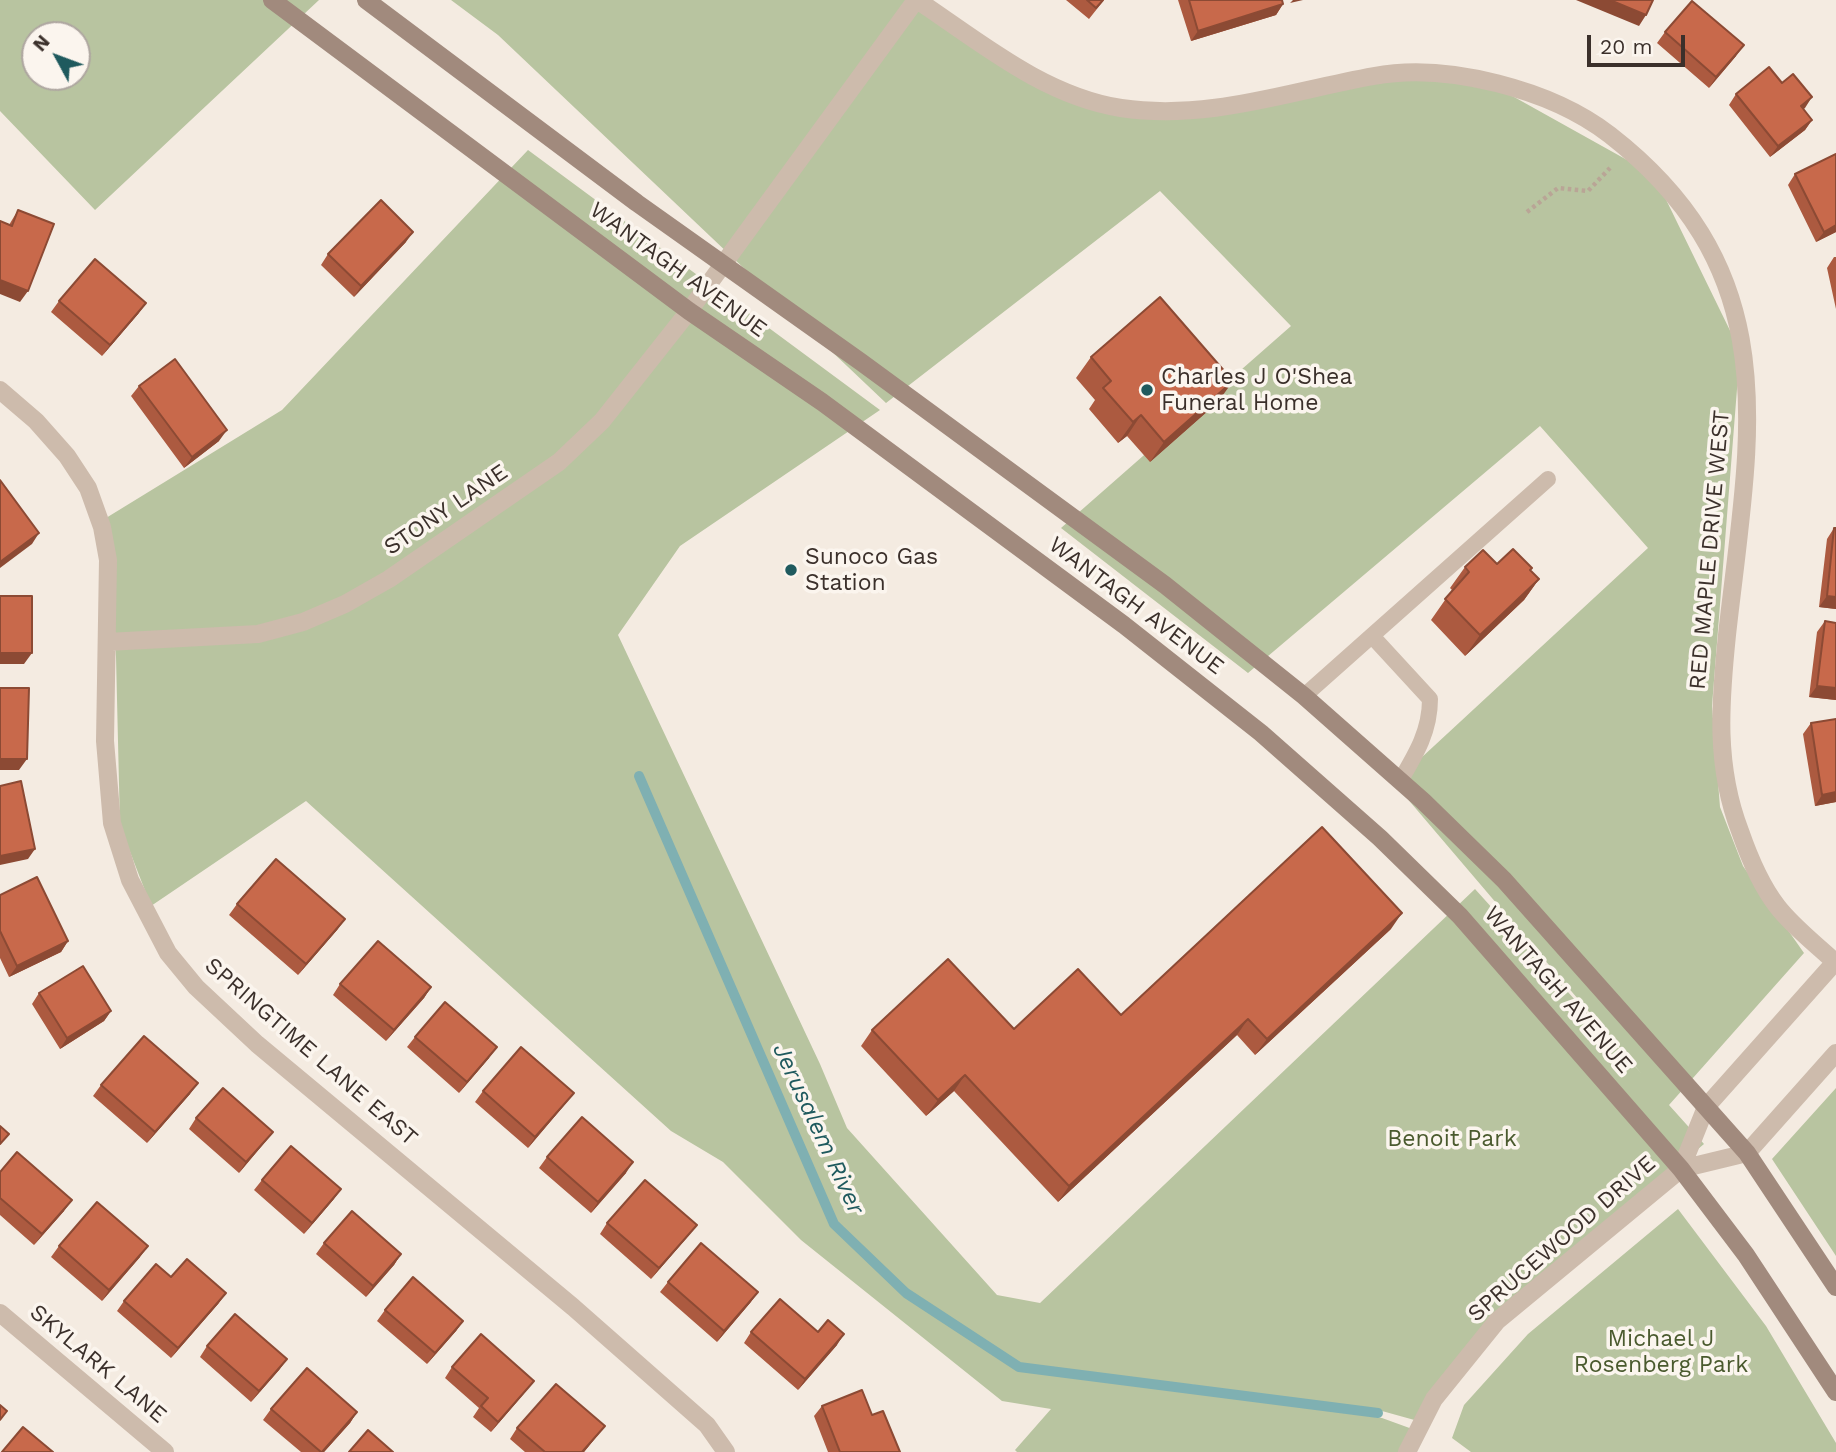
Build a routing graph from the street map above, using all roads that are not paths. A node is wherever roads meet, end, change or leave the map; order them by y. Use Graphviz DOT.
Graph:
graph roads {
  1 [pos="272,0"];
  2 [pos="366,0"];
  3 [pos="917,0"];
  4 [pos="725,263"];
  5 [pos="689,311"];
  6 [pos="0,390"];
  7 [pos="1548,478"];
  8 [pos="1372,636"];
  9 [pos="107,642"];
  10 [pos="1304,696"];
  11 [pos="1400,781"];
  12 [pos="1835,963"];
  13 [pos="1836,1053"];
  14 [pos="1706,1107"];
  15 [pos="1747,1153"];
  16 [pos="1681,1169"];
  17 [pos="1836,1287"];
  18 [pos="0,1313"];
  19 [pos="1836,1392"];
  20 [pos="165,1452"];
  21 [pos="726,1452"];
  22 [pos="1407,1452"];
  1 -- 5 [label="main road, WANTAGH AVENUE"];
  2 -- 4 [label="main road, WANTAGH AVENUE"];
  3 -- 4 [label="street, STONY LANE"];
  3 -- 12 [label="street, RED MAPLE DRIVE WEST"];
  4 -- 5 [label="street, STONY LANE"];
  4 -- 10 [label="main road, WANTAGH AVENUE"];
  5 -- 9 [label="street, STONY LANE"];
  5 -- 16 [label="main road, WANTAGH AVENUE"];
  6 -- 9 [label="street, SPRINGTIME LANE EAST"];
  7 -- 8 [label="lane"];
  8 -- 10 [label="lane"];
  8 -- 11 [label="lane"];
  9 -- 21 [label="street, SPRINGTIME LANE EAST"];
  10 -- 11 [label="main road, WANTAGH AVENUE"];
  11 -- 14 [label="main road, WANTAGH AVENUE"];
  12 -- 14 [label="street, RED MAPLE DRIVE WEST"];
  13 -- 15 [label="street"];
  14 -- 15 [label="main road, WANTAGH AVENUE"];
  14 -- 16 [label="street, RED MAPLE DRIVE WEST"];
  15 -- 16 [label="street"];
  15 -- 17 [label="main road, WANTAGH AVENUE"];
  16 -- 19 [label="main road, WANTAGH AVENUE"];
  16 -- 22 [label="street, SPRUCEWOOD DRIVE"];
  18 -- 20 [label="street, SKYLARK LANE"];
}
